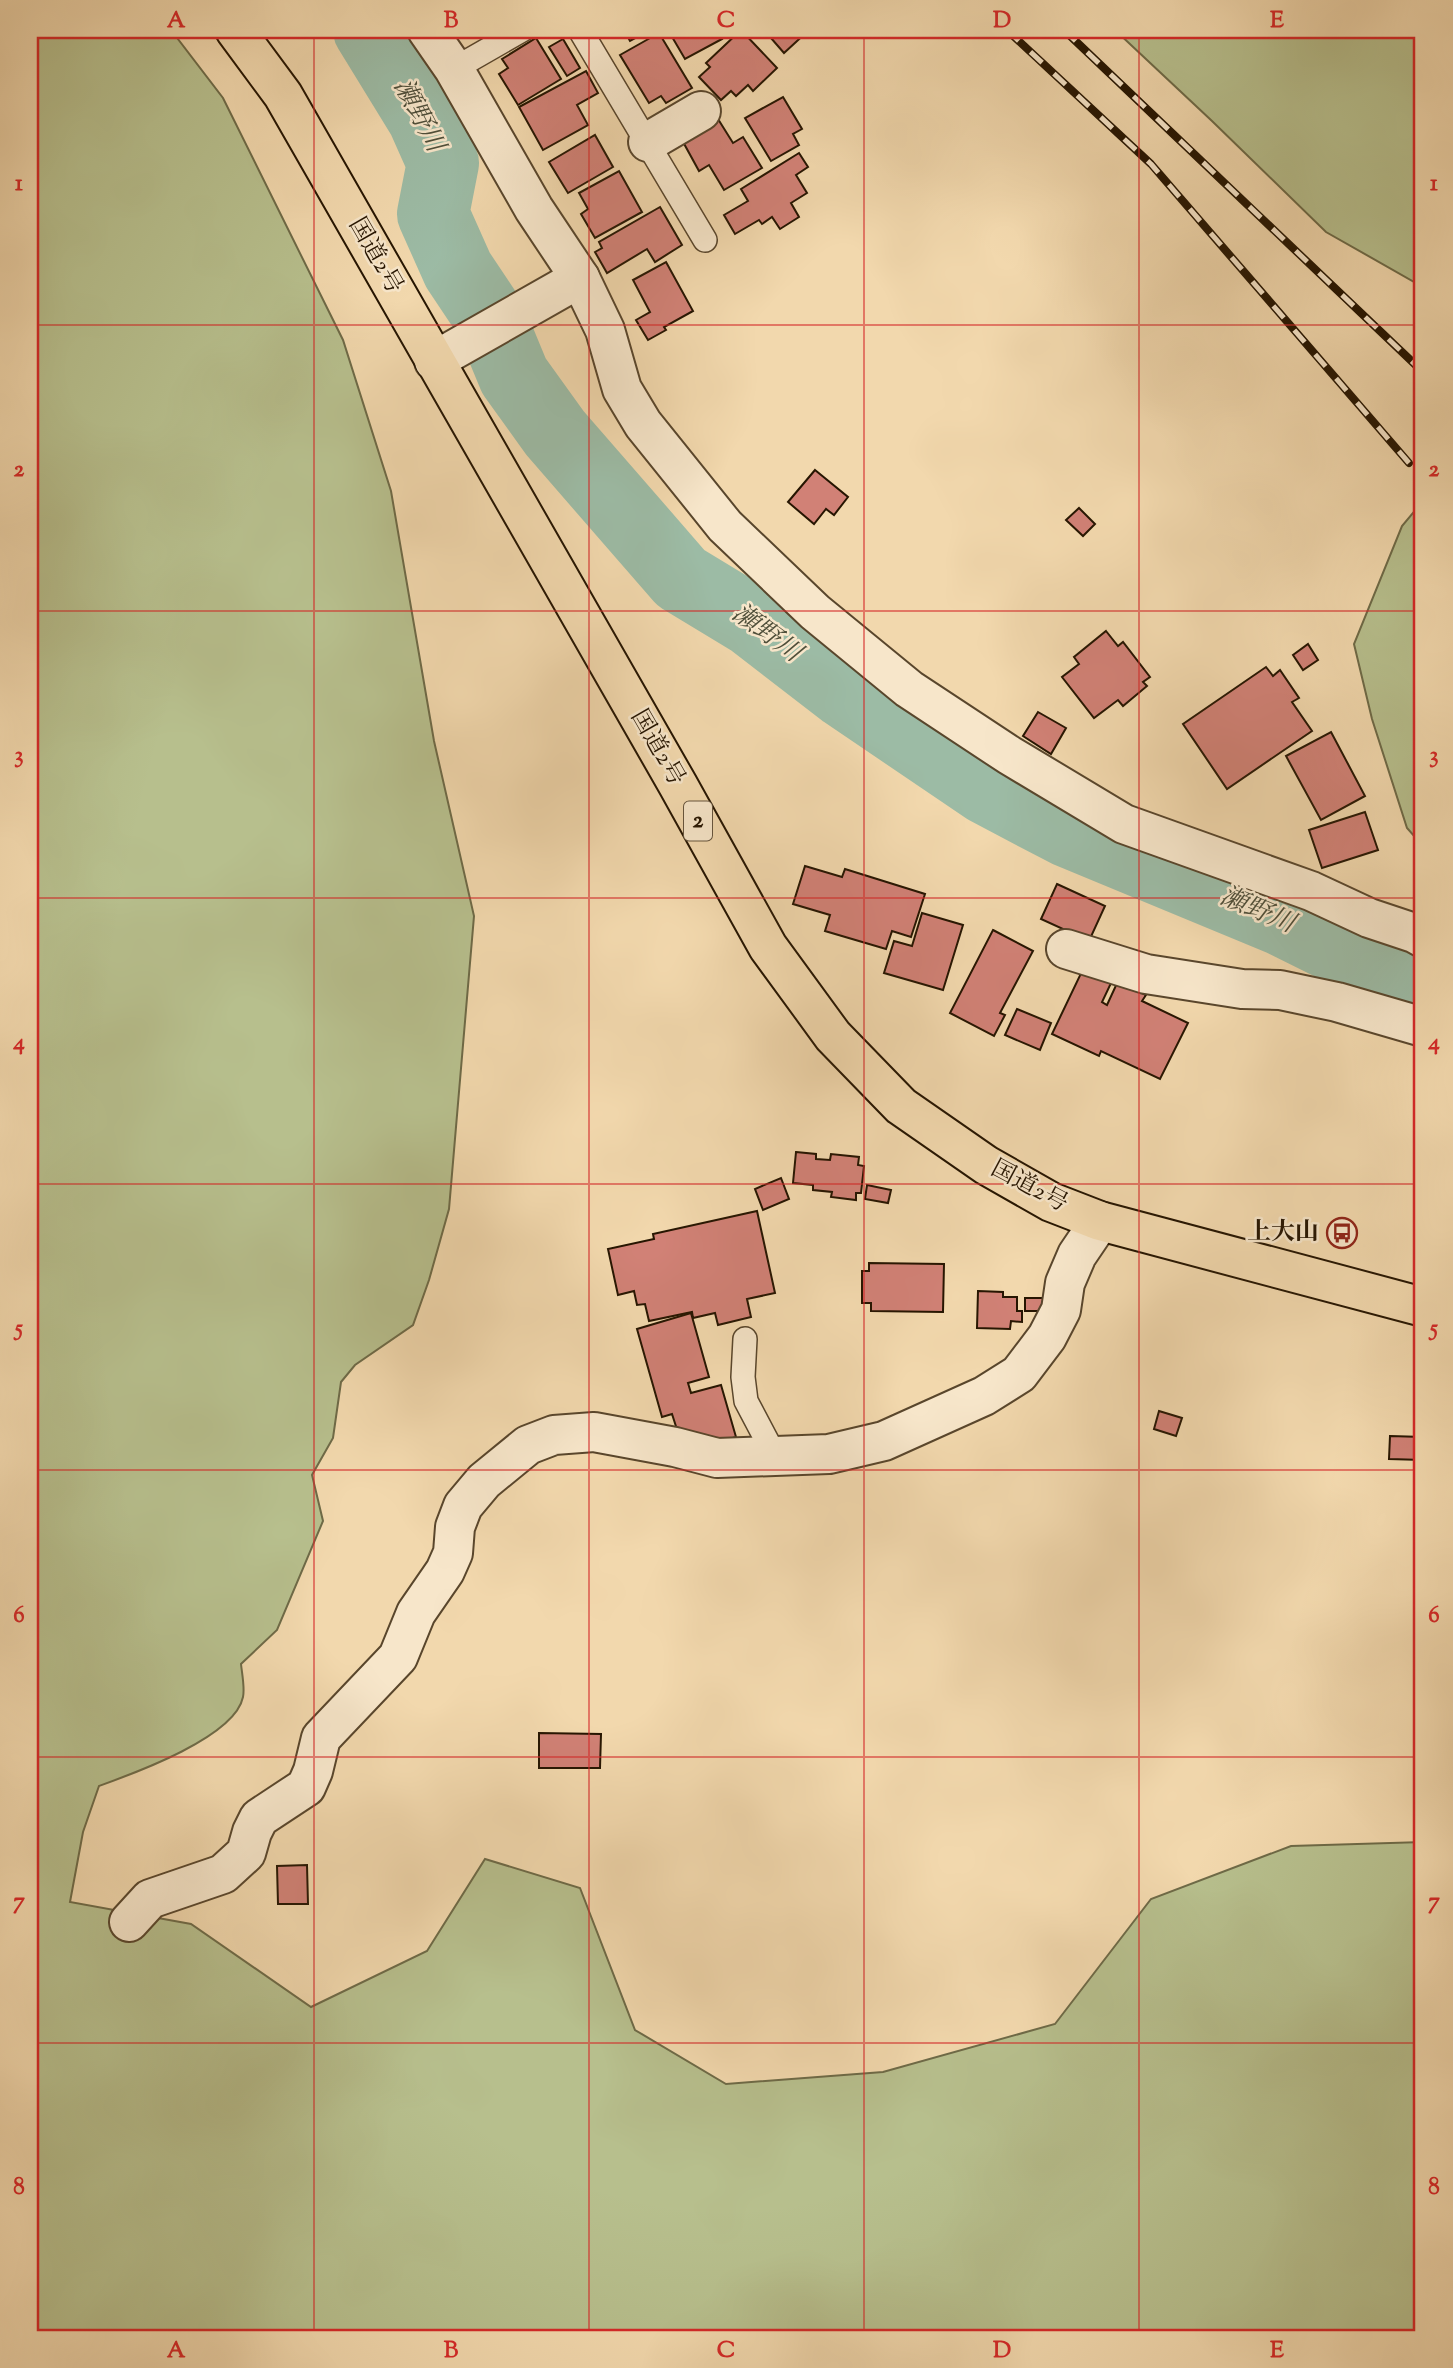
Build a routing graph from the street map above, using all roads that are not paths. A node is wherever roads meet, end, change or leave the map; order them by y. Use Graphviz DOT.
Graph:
graph roads {
  1 [pos="235,30"];
  2 [pos="427,30"];
  3 [pos="522,30"];
  4 [pos="580,30"];
  5 [pos="454,69"];
  6 [pos="701,111"];
  7 [pos="648,142"];
  8 [pos="705,240"];
  9 [pos="564,288"];
  10 [pos="435,361"];
  11 [pos="1423,938"];
  12 [pos="1066,950"];
  13 [pos="1423,1027"];
  14 [pos="1100,1221"];
  15 [pos="1423,1307"];
  16 [pos="745,1339"];
  17 [pos="775,1456"];
  18 [pos="129,1922"];
  1 -- 10 [label="highway, 国道2号 / 2"];
  2 -- 5 [label="street"];
  3 -- 5 [label="lane"];
  4 -- 7 [label="lane"];
  5 -- 9 [label="street"];
  6 -- 7 [label="street"];
  7 -- 8 [label="lane"];
  9 -- 10 [label="street"];
  9 -- 11 [label="street"];
  10 -- 14 [label="highway, 国道2号 / 2"];
  12 -- 13 [label="street"];
  14 -- 15 [label="highway, 国道2号 / 2"];
  14 -- 17 [label="street"];
  16 -- 17 [label="lane"];
  17 -- 18 [label="street"];
}
